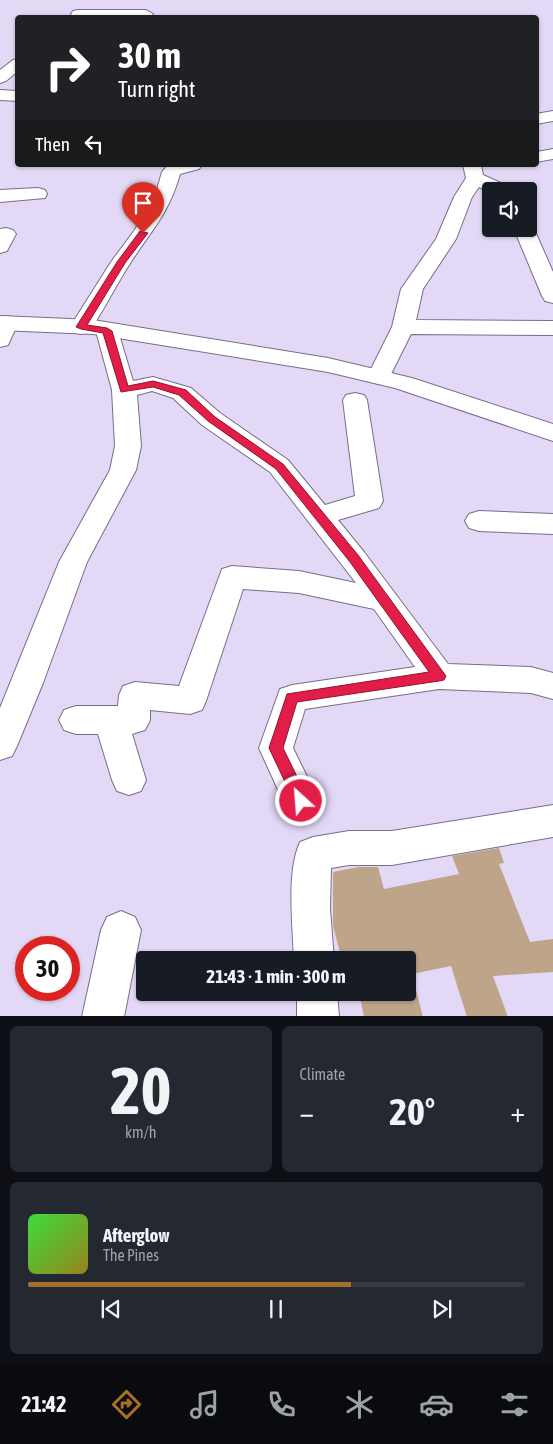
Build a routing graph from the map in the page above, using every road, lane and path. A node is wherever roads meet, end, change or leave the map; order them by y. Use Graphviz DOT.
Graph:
graph roads {
  1 [pos="95,0"];
  2 [pos="146,14"];
  3 [pos="77,15"];
  4 [pos="111,15"];
  5 [pos="15,66"];
  6 [pos="0,78"];
  7 [pos="0,95"];
  8 [pos="15,96"];
  9 [pos="553,116"];
  10 [pos="539,118"];
  11 [pos="553,154"];
  12 [pos="539,156"];
  13 [pos="182,167"];
  14 [pos="473,172"];
  15 [pos="489,182"];
  16 [pos="38,194"];
  17 [pos="0,196"];
  18 [pos="527,237"];
  19 [pos="553,296"];
  20 [pos="403,327"];
  21 [pos="2,328"];
  22 [pos="553,328"];
  23 [pos="94,329"];
  24 [pos="380,377"];
  25 [pos="124,390"];
  26 [pos="354,400"];
  27 [pos="553,433"];
  28 [pos="320,516"];
  29 [pos="479,521"];
  30 [pos="553,524"];
  31 [pos="384,600"];
  32 [pos="439,676"];
  33 [pos="553,686"];
  34 [pos="76,720"];
  35 [pos="111,720"];
  36 [pos="0,746"];
  37 [pos="129,780"];
  38 [pos="301,801"];
  39 [pos="553,821"];
  40 [pos="122,930"];
  41 [pos="313,951"];
  42 [pos="317,1001"];
  43 [pos="103,1016"];
  44 [pos="318,1016"];
  1 -- 3 [label="street"];
  2 -- 4 [label="street"];
  5 -- 6 [label="street"];
  7 -- 8 [label="street"];
  9 -- 10 [label="street"];
  11 -- 12 [label="street"];
  13 -- 23 [label="street"];
  14 -- 15 [label="street"];
  14 -- 20 [label="street"];
  16 -- 17 [label="street"];
  18 -- 19 [label="street"];
  20 -- 22 [label="street"];
  20 -- 24 [label="street"];
  21 -- 23 [label="street"];
  23 -- 24 [label="street"];
  23 -- 25 [label="street"];
  24 -- 27 [label="street"];
  25 -- 28 [label="street"];
  25 -- 36 [label="street"];
  26 -- 28 [label="street"];
  28 -- 31 [label="street"];
  29 -- 30 [label="street"];
  31 -- 32 [label="street"];
  31 -- 35 [label="street"];
  32 -- 33 [label="street"];
  32 -- 38 [label="street"];
  34 -- 35 [label="street"];
  35 -- 37 [label="street"];
  39 -- 41 [label="street"];
  40 -- 43 [label="street"];
  42 -- 44 [label="street"];
}
